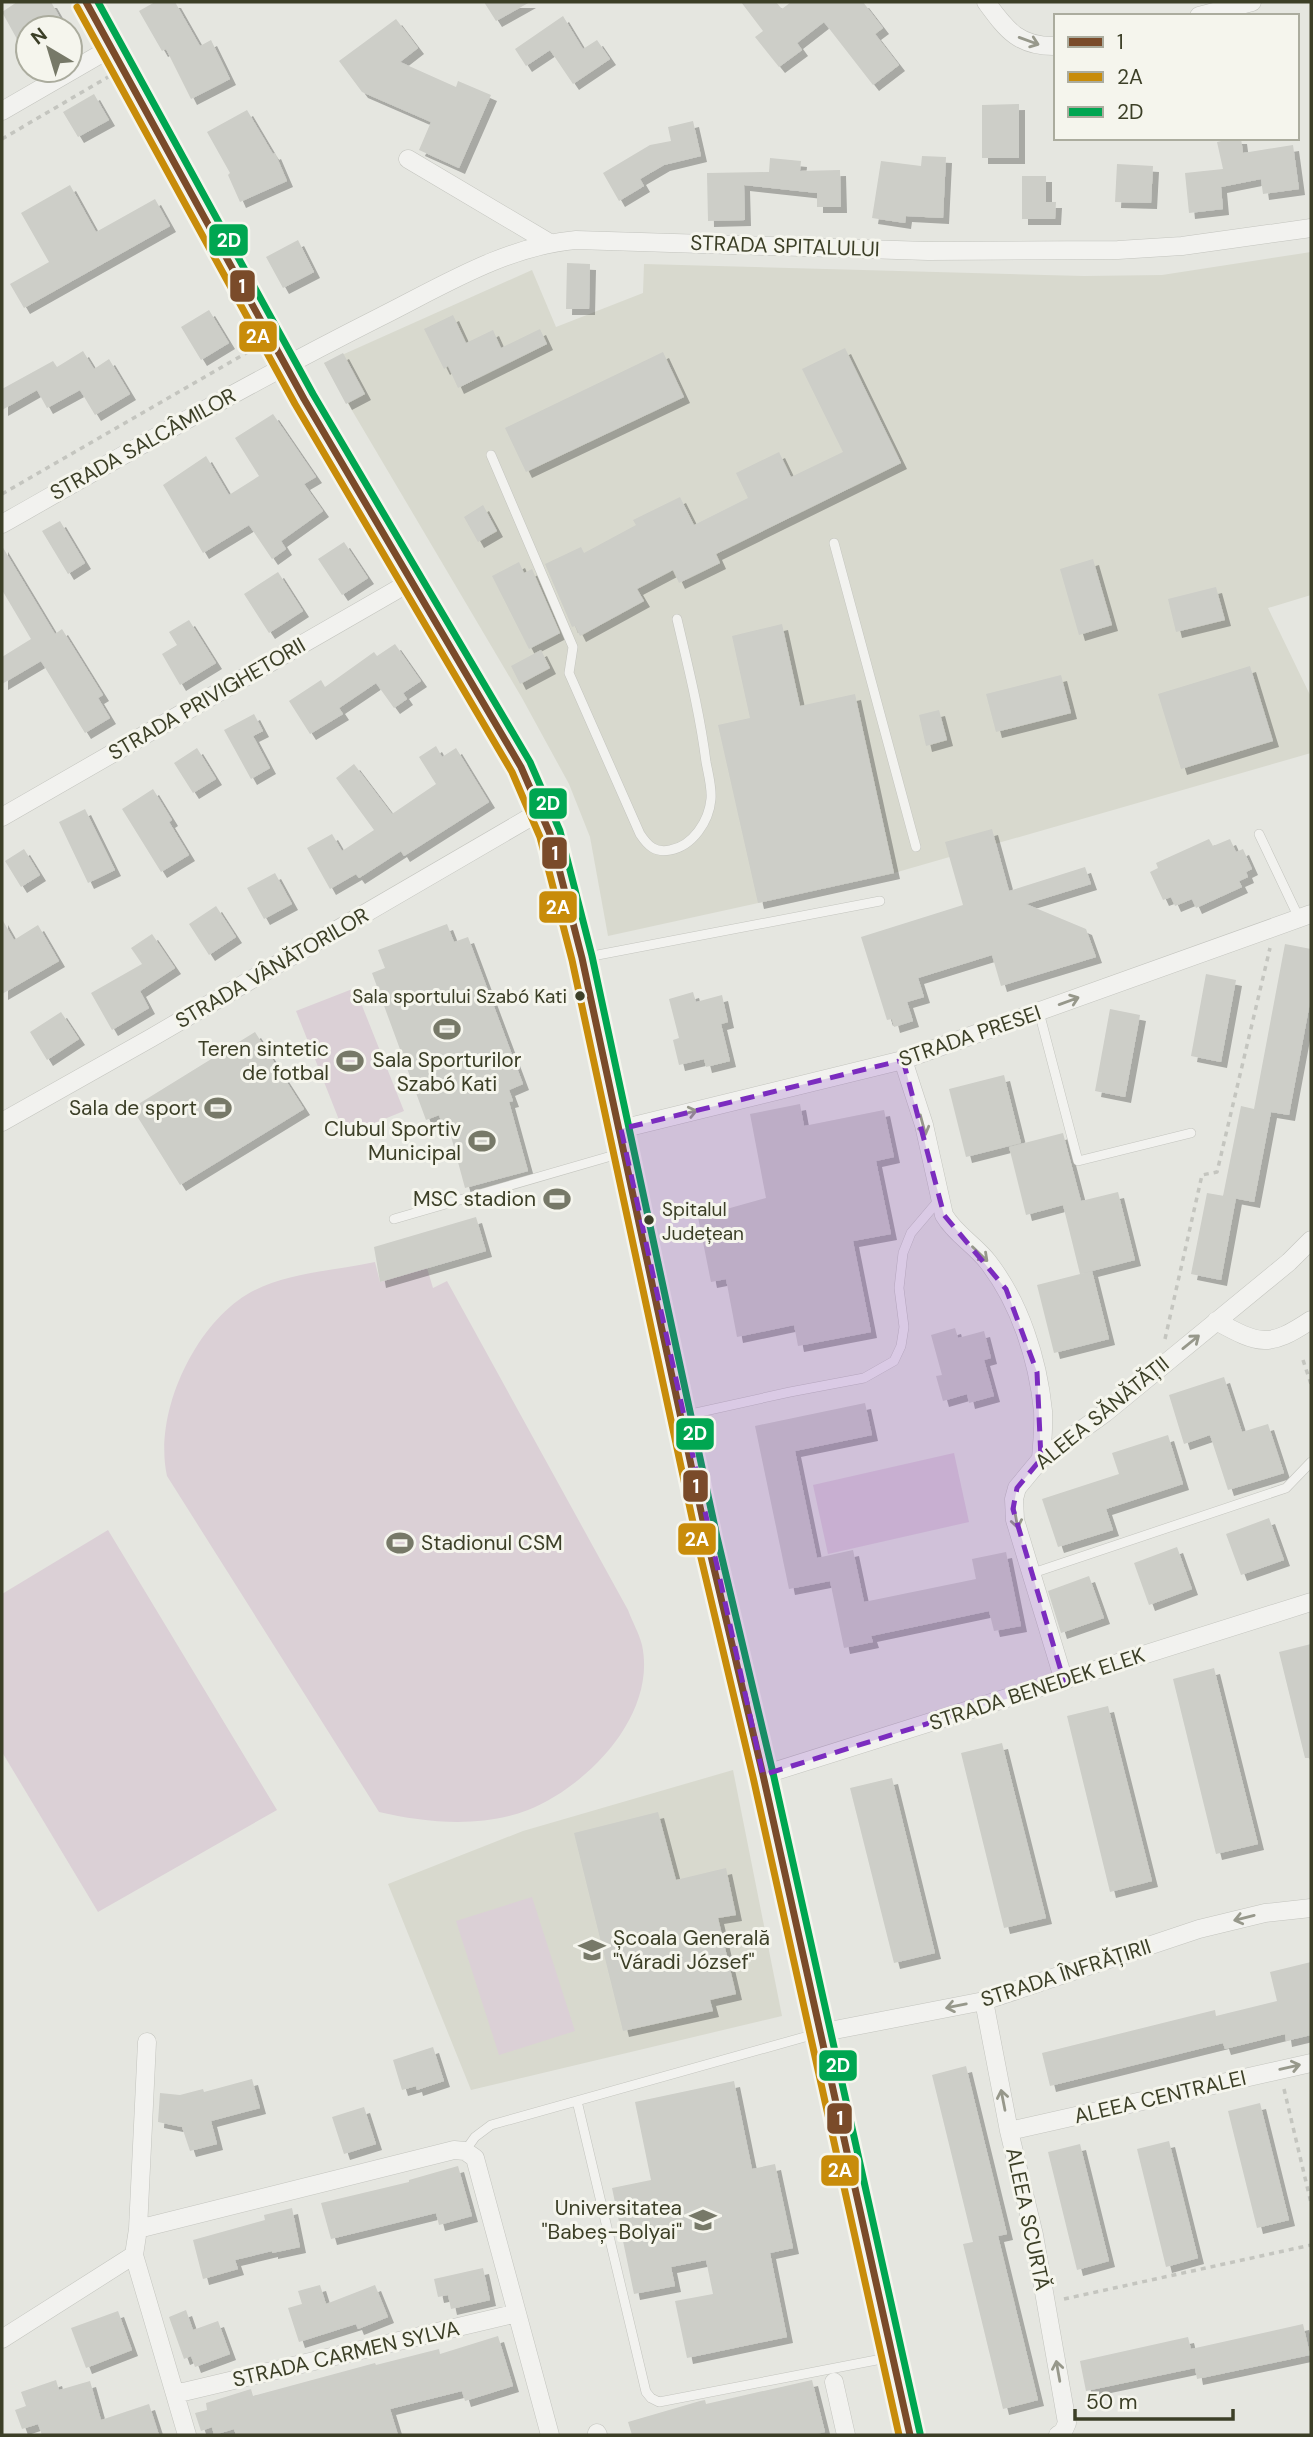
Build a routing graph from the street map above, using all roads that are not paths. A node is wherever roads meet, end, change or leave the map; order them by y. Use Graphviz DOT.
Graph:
graph roads {
  1 [pos="86,2"];
  2 [pos="986,2"];
  3 [pos="1252,2"];
  4 [pos="1207,14"];
  5 [pos="1054,46"];
  6 [pos="111,48"];
  7 [pos="2,111"];
  8 [pos="408,159"];
  9 [pos="1311,228"];
  10 [pos="548,242"];
  11 [pos="286,365"];
  12 [pos="491,455"];
  13 [pos="2,524"];
  14 [pos="834,543"];
  15 [pos="412,581"];
  16 [pos="677,619"];
  17 [pos="541,811"];
  18 [pos="2,817"];
  19 [pos="1259,834"];
  20 [pos="916,847"];
  21 [pos="880,901"];
  22 [pos="1305,916"];
  23 [pos="582,958"];
  24 [pos="1039,1013"];
  25 [pos="903,1060"];
  26 [pos="2,1122"];
  27 [pos="621,1129"];
  28 [pos="1191,1133"];
  29 [pos="625,1152"];
  30 [pos="939,1200"];
  31 [pos="394,1219"];
  32 [pos="1311,1240"];
  33 [pos="1311,1320"];
  34 [pos="1216,1321"];
  35 [pos="682,1416"];
  36 [pos="1041,1459"];
  37 [pos="1311,1462"];
  38 [pos="1030,1574"];
  39 [pos="1311,1602"];
  40 [pos="1064,1681"];
  41 [pos="763,1775"];
  42 [pos="1311,1908"];
  43 [pos="984,2001"];
  44 [pos="819,2033"];
  45 [pos="147,2042"];
  46 [pos="1311,2063"];
  47 [pos="577,2102"];
  48 [pos="1009,2131"];
  49 [pos="465,2151"];
  50 [pos="138,2229"];
  51 [pos="134,2255"];
  52 [pos="517,2314"];
  53 [pos="2,2339"];
  54 [pos="892,2357"];
  55 [pos="834,2382"];
  56 [pos="175,2394"];
  57 [pos="187,2435"];
  58 [pos="550,2435"];
  59 [pos="846,2435"];
  60 [pos="910,2435"];
  61 [pos="1058,2435"];
  1 -- 6 [label="street"];
  2 -- 5 [label="street, one-way"];
  3 -- 4 [label="street"];
  6 -- 7 [label="street"];
  6 -- 11 [label="street"];
  8 -- 10 [label="street"];
  9 -- 10 [label="street, STRADA SPITALULUI"];
  10 -- 11 [label="street, STRADA SPITALULUI"];
  11 -- 13 [label="street, STRADA SALCÂMILOR"];
  11 -- 15 [label="street"];
  12 -- 16 [label="lane"];
  14 -- 20 [label="lane"];
  15 -- 17 [label="street"];
  15 -- 18 [label="street, STRADA PRIVIGHETORII"];
  17 -- 23 [label="street"];
  17 -- 26 [label="street, STRADA VÂNĂTORILOR"];
  19 -- 22 [label="lane"];
  21 -- 23 [label="lane"];
  24 -- 22 [label="street, STRADA PRESEI, one-way"];
  23 -- 27 [label="street"];
  24 -- 25 [label="street, STRADA PRESEI"];
  24 -- 28 [label="lane"];
  27 -- 25 [label="street, STRADA PRESEI, one-way"];
  25 -- 30 [label="street, one-way"];
  27 -- 29 [label="street"];
  29 -- 31 [label="lane"];
  29 -- 35 [label="street"];
  30 -- 35 [label="lane"];
  30 -- 36 [label="street, one-way"];
  32 -- 34 [label="street, ALEEA SĂNĂTĂȚII"];
  33 -- 34 [label="street"];
  36 -- 34 [label="street, ALEEA SĂNĂTĂȚII, one-way"];
  35 -- 41 [label="street"];
  36 -- 38 [label="street, ALEEA SĂNĂTĂȚII, one-way"];
  37 -- 38 [label="lane"];
  38 -- 40 [label="street, ALEEA SĂNĂTĂȚII"];
  39 -- 40 [label="street, STRADA BENEDEK ELEK"];
  40 -- 41 [label="street, STRADA BENEDEK ELEK"];
  41 -- 44 [label="street"];
  42 -- 43 [label="street, STRADA ÎNFRĂȚIRII, one-way"];
  43 -- 44 [label="street, STRADA ÎNFRĂȚIRII, one-way"];
  48 -- 43 [label="street, ALEEA SCURTĂ, one-way"];
  44 -- 47 [label="lane"];
  44 -- 54 [label="street"];
  45 -- 50 [label="street"];
  48 -- 46 [label="street, ALEEA CENTRALEI, one-way"];
  47 -- 49 [label="lane"];
  47 -- 54 [label="lane"];
  61 -- 48 [label="street, ALEEA SCURTĂ, one-way"];
  49 -- 50 [label="street"];
  49 -- 52 [label="street"];
  50 -- 51 [label="street"];
  51 -- 53 [label="street"];
  51 -- 56 [label="street"];
  52 -- 56 [label="street, STRADA CARMEN SYLVA"];
  52 -- 58 [label="street"];
  54 -- 60 [label="street"];
  55 -- 59 [label="street"];
  56 -- 57 [label="street"];
}
